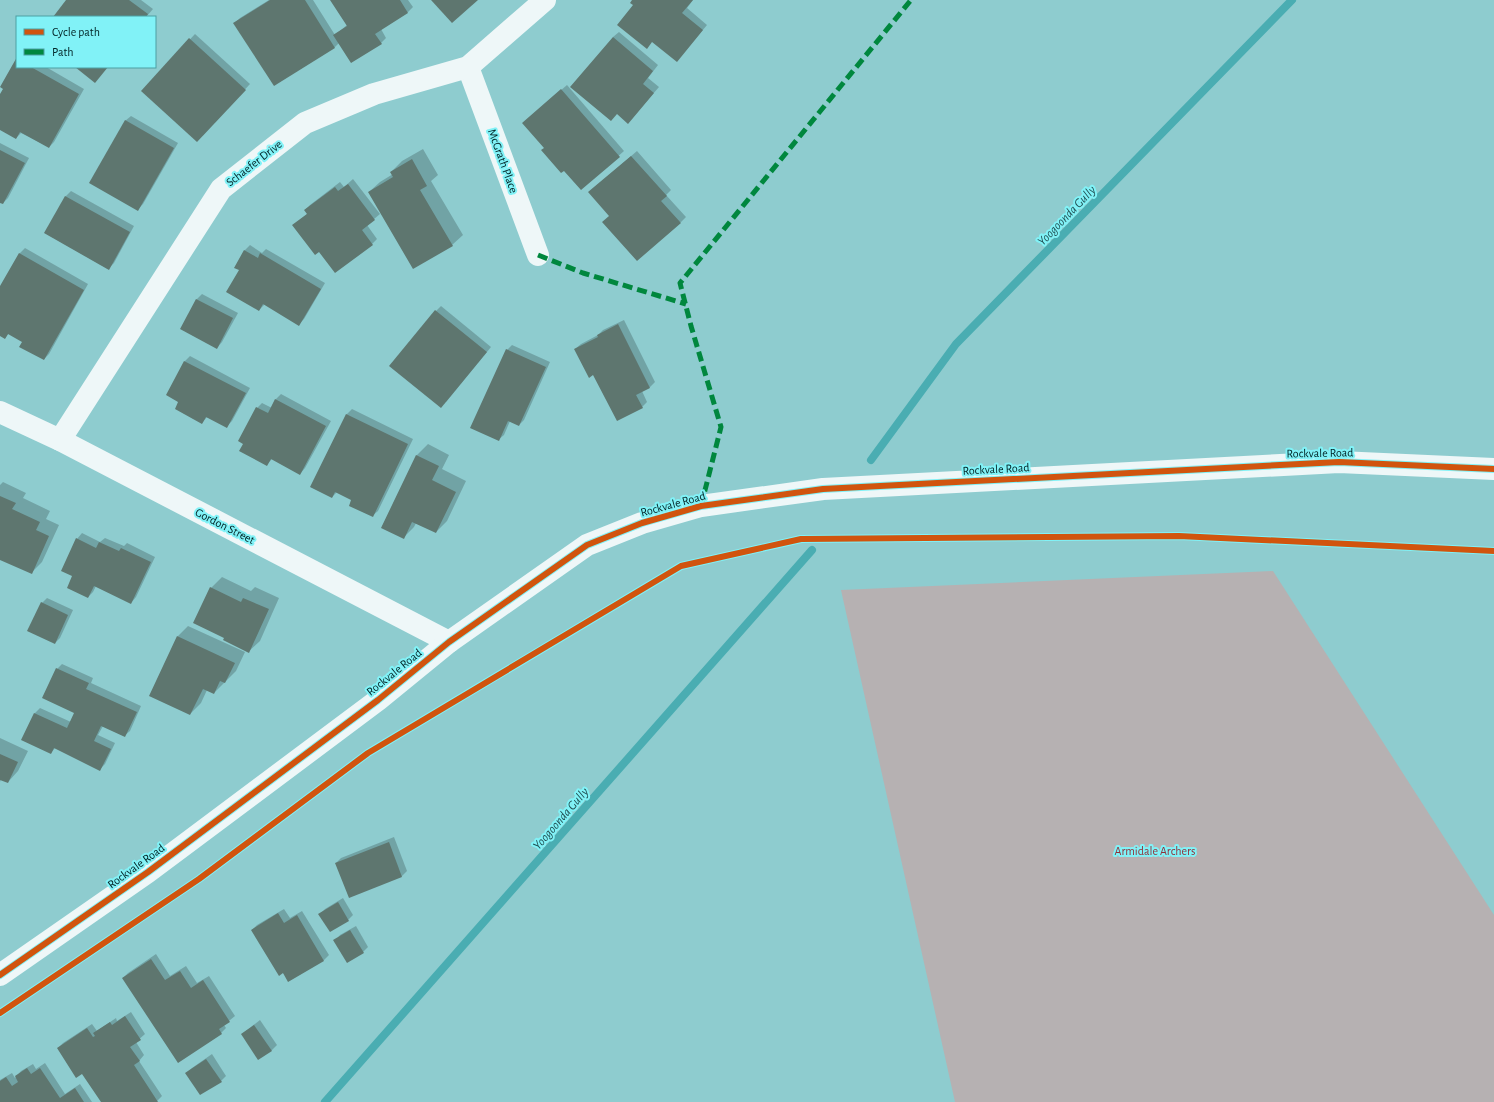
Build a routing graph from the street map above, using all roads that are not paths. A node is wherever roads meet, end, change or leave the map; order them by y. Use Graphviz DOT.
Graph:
graph roads {
  1 [pos="545,0"];
  2 [pos="468,67"];
  3 [pos="538,255"];
  4 [pos="0,412"];
  5 [pos="60,440"];
  6 [pos="1494,469"];
  7 [pos="449,642"];
  8 [pos="0,975"];
  1 -- 2 [label="street, Schaefer Drive"];
  2 -- 3 [label="street, McGrath Place"];
  2 -- 5 [label="street, Schaefer Drive"];
  4 -- 5 [label="street, Gordon Street"];
  5 -- 7 [label="street, Gordon Street"];
  6 -- 7 [label="street, Rockvale Road"];
  7 -- 8 [label="street, Rockvale Road"];
}
